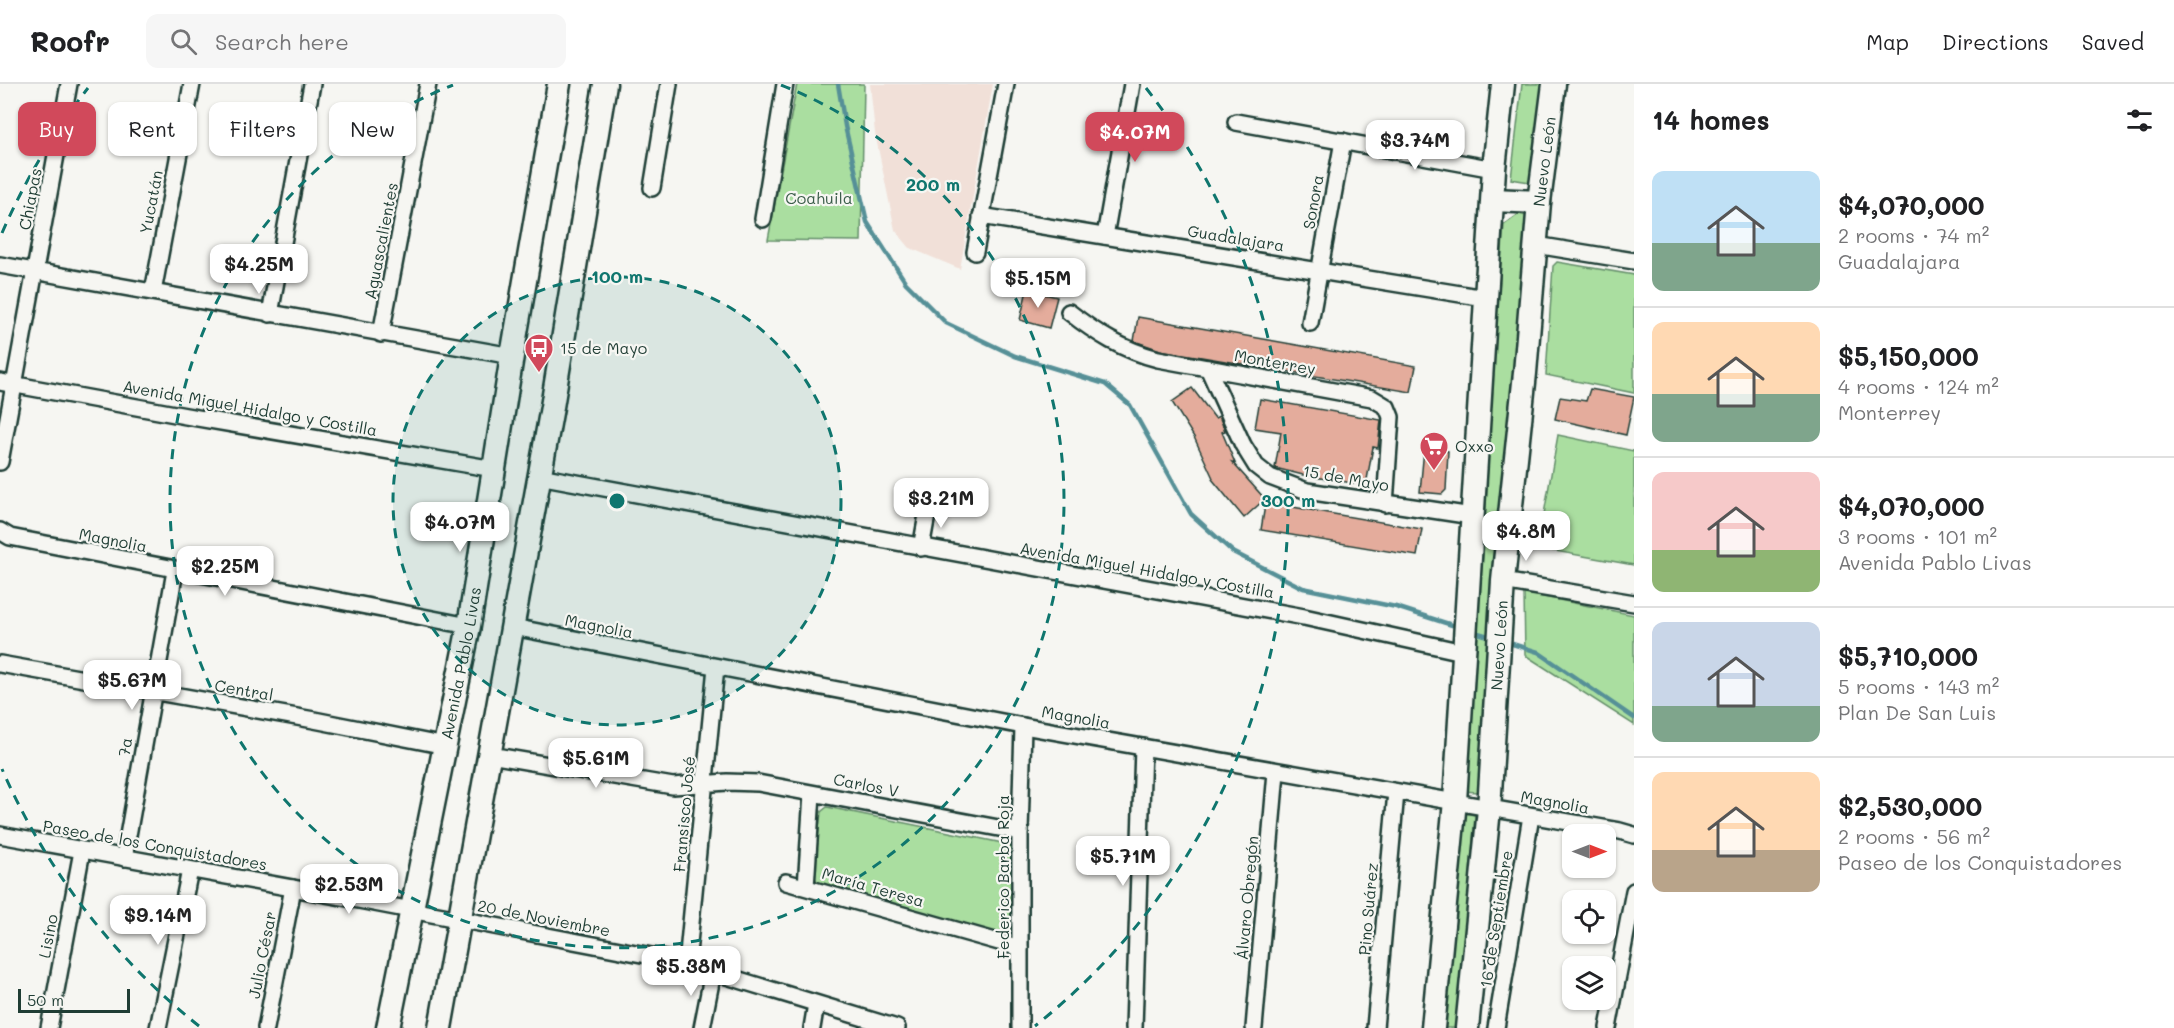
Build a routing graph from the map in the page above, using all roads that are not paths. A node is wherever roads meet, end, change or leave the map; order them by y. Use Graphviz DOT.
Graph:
graph roads {
  1 [pos="69,84"];
  2 [pos="192,84"];
  3 [pos="312,84"];
  4 [pos="428,84"];
  5 [pos="559,84"];
  6 [pos="605,84"];
  7 [pos="669,84"];
  8 [pos="785,84"];
  9 [pos="1006,84"];
  10 [pos="1132,84"];
  11 [pos="1503,84"];
  12 [pos="1554,84"];
  13 [pos="1236,122"];
  14 [pos="1343,141"];
  15 [pos="1494,170"];
  16 [pos="652,188"];
  17 [pos="1493,200"];
  18 [pos="1539,202"];
  19 [pos="981,216"];
  20 [pos="763,219"];
  21 [pos="1105,236"];
  22 [pos="1536,245"];
  23 [pos="975,252"];
  24 [pos="1634,261"];
  25 [pos="0,265"];
  26 [pos="1319,270"];
  27 [pos="35,271"];
  28 [pos="153,292"];
  29 [pos="1485,298"];
  30 [pos="1069,312"];
  31 [pos="270,314"];
  32 [pos="1310,323"];
  33 [pos="381,334"];
  34 [pos="512,356"];
  35 [pos="1208,368"];
  36 [pos="7,383"];
  37 [pos="0,462"];
  38 [pos="494,469"];
  39 [pos="539,476"];
  40 [pos="929,504"];
  41 [pos="1385,504"];
  42 [pos="1472,516"];
  43 [pos="0,531"];
  44 [pos="921,548"];
  45 [pos="175,571"];
  46 [pos="1503,581"];
  47 [pos="1634,603"];
  48 [pos="469,626"];
  49 [pos="513,627"];
  50 [pos="1463,652"];
  51 [pos="0,664"];
  52 [pos="716,667"];
  53 [pos="152,692"];
  54 [pos="1023,726"];
  55 [pos="446,746"];
  56 [pos="1143,747"];
  57 [pos="490,755"];
  58 [pos="1276,772"];
  59 [pos="705,785"];
  60 [pos="1396,792"];
  61 [pos="812,794"];
  62 [pos="1455,801"];
  63 [pos="1490,809"];
  64 [pos="1531,816"];
  65 [pos="1020,832"];
  66 [pos="0,835"];
  67 [pos="1634,835"];
  68 [pos="82,851"];
  69 [pos="124,858"];
  70 [pos="190,870"];
  71 [pos="786,882"];
  72 [pos="806,887"];
  73 [pos="293,888"];
  74 [pos="1634,891"];
  75 [pos="410,910"];
  76 [pos="460,919"];
  77 [pos="1020,948"];
  78 [pos="687,964"];
  79 [pos="713,972"];
  80 [pos="816,1004"];
  81 [pos="49,1028"];
  82 [pos="158,1028"];
  83 [pos="266,1028"];
  84 [pos="388,1028"];
  85 [pos="440,1028"];
  86 [pos="702,1028"];
  87 [pos="812,1028"];
  88 [pos="897,1028"];
  89 [pos="1020,1028"];
  90 [pos="1134,1028"];
  91 [pos="1254,1028"];
  92 [pos="1376,1028"];
  93 [pos="1433,1028"];
  94 [pos="1467,1028"];
  95 [pos="1496,1028"];
  96 [pos="1608,1028"];
  1 -- 27 [label="street, Chiapas"];
  2 -- 28 [label="street, Yucatán"];
  3 -- 31 [label="street"];
  4 -- 33 [label="street, Aguascalientes"];
  5 -- 34 [label="street, Avenida Pablo Livas"];
  6 -- 39 [label="street"];
  7 -- 16 [label="street"];
  8 -- 20 [label="street"];
  9 -- 19 [label="street"];
  10 -- 21 [label="street"];
  11 -- 15 [label="street"];
  12 -- 18 [label="street, Nuevo León"];
  13 -- 14 [label="street"];
  14 -- 15 [label="street"];
  14 -- 26 [label="street, Sonora"];
  15 -- 17 [label="street"];
  17 -- 18 [label="street"];
  17 -- 29 [label="street"];
  18 -- 22 [label="street, Nuevo León"];
  19 -- 21 [label="street, Guadalajara"];
  19 -- 23 [label="street"];
  21 -- 26 [label="street, Guadalajara"];
  22 -- 24 [label="street"];
  22 -- 46 [label="street, Nuevo León"];
  25 -- 27 [label="street"];
  26 -- 29 [label="street, Guadalajara"];
  26 -- 32 [label="street, Sonora"];
  27 -- 28 [label="street"];
  27 -- 36 [label="street, Chiapas"];
  28 -- 31 [label="street"];
  29 -- 42 [label="street"];
  30 -- 35 [label="street, Monterrey"];
  31 -- 33 [label="street"];
  33 -- 34 [label="street"];
  34 -- 38 [label="street, Avenida Pablo Livas"];
  35 -- 41 [label="street, 15 de Mayo"];
  35 -- 41 [label="street, Monterrey"];
  36 -- 37 [label="street, Chiapas"];
  36 -- 38 [label="street, Avenida Miguel Hidalgo y Costilla"];
  38 -- 48 [label="street, Avenida Pablo Livas"];
  39 -- 44 [label="street, Avenida Miguel Hidalgo y Costilla"];
  39 -- 49 [label="street"];
  40 -- 44 [label="street"];
  41 -- 42 [label="street, 15 de Mayo"];
  42 -- 50 [label="street"];
  43 -- 45 [label="street, Magnolia"];
  44 -- 50 [label="street, Avenida Miguel Hidalgo y Costilla"];
  45 -- 48 [label="street, Magnolia"];
  45 -- 53 [label="street, 7a"];
  46 -- 47 [label="street"];
  46 -- 63 [label="street, Nuevo León"];
  48 -- 55 [label="street, Avenida Pablo Livas"];
  49 -- 52 [label="street, Magnolia"];
  49 -- 57 [label="street"];
  50 -- 62 [label="street"];
  51 -- 53 [label="street, Central"];
  52 -- 54 [label="street, Magnolia"];
  52 -- 59 [label="street, Fransisco José"];
  53 -- 55 [label="street, Central"];
  53 -- 69 [label="street, 7a"];
  54 -- 56 [label="street, Magnolia"];
  54 -- 65 [label="street, Federico Barba Roja"];
  55 -- 75 [label="street, Avenida Pablo Livas"];
  56 -- 58 [label="street, Magnolia"];
  56 -- 90 [label="street"];
  57 -- 59 [label="street"];
  57 -- 76 [label="street"];
  58 -- 60 [label="street, Magnolia"];
  58 -- 91 [label="street, Álvaro Obregón"];
  59 -- 61 [label="street, Carlos V"];
  59 -- 78 [label="street, Fransisco José"];
  60 -- 62 [label="street, Magnolia"];
  60 -- 92 [label="street, Pino Suárez"];
  61 -- 65 [label="street, Carlos V"];
  61 -- 72 [label="street, María Teresa"];
  62 -- 63 [label="street, Magnolia"];
  62 -- 93 [label="street"];
  63 -- 64 [label="street, Magnolia"];
  63 -- 94 [label="street, Nuevo León"];
  64 -- 67 [label="street, Magnolia"];
  64 -- 95 [label="street, 16 de Septiembre"];
  65 -- 77 [label="street, Federico Barba Roja"];
  66 -- 68 [label="street, Paseo de los Conquistadores"];
  68 -- 69 [label="street, Paseo de los Conquistadores"];
  68 -- 81 [label="street, Lisino"];
  69 -- 70 [label="street, Paseo de los Conquistadores"];
  70 -- 73 [label="street, Paseo de los Conquistadores"];
  70 -- 82 [label="street"];
  71 -- 72 [label="street"];
  72 -- 77 [label="street, María Teresa"];
  73 -- 75 [label="street, Paseo de los Conquistadores"];
  73 -- 83 [label="street, Julio César"];
  74 -- 96 [label="street"];
  75 -- 76 [label="street, 20 de Noviembre"];
  75 -- 84 [label="street, Avenida Pablo Livas"];
  76 -- 78 [label="street, 20 de Noviembre"];
  76 -- 85 [label="street"];
  77 -- 89 [label="street, Federico Barba Roja"];
  78 -- 79 [label="street, 20 de Noviembre"];
  79 -- 80 [label="street, 20 de Noviembre"];
  79 -- 86 [label="street"];
  80 -- 87 [label="street"];
  80 -- 88 [label="street, 20 de Noviembre"];
}
